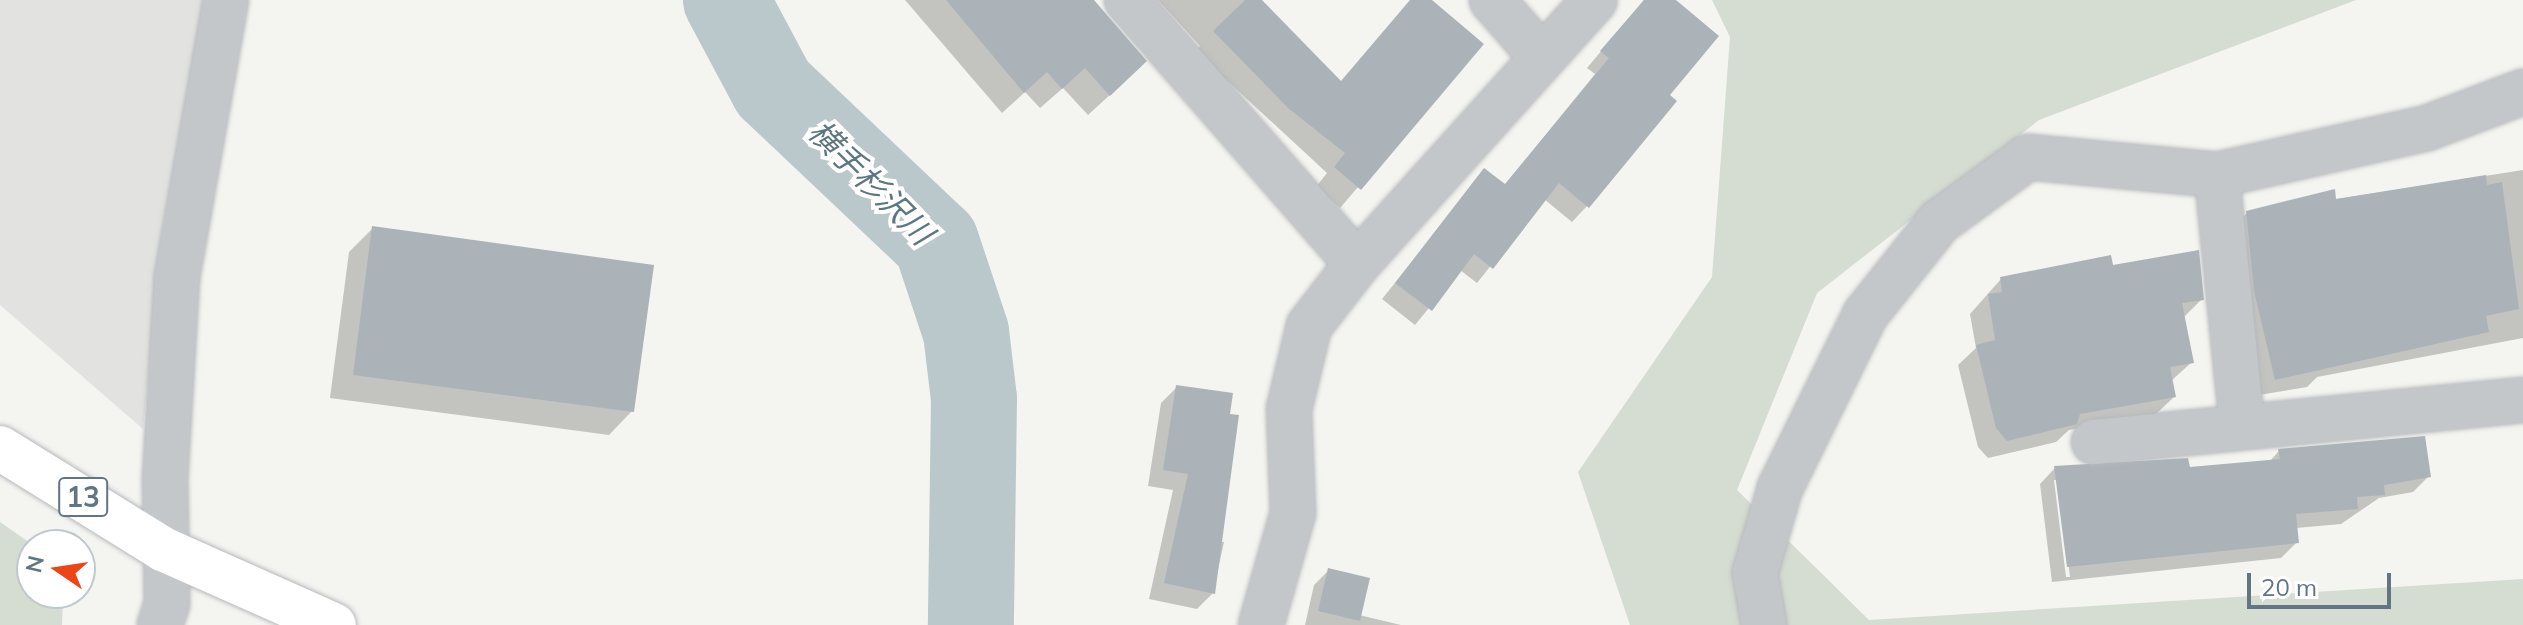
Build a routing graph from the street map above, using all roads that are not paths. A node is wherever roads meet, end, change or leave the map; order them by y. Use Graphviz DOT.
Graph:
graph roads {
  1 [pos="226,0"];
  2 [pos="1127,0"];
  3 [pos="1492,0"];
  4 [pos="1595,0"];
  5 [pos="1540,55"];
  6 [pos="2523,92"];
  7 [pos="2217,175"];
  8 [pos="1357,264"];
  9 [pos="2523,400"];
  10 [pos="2242,427"];
  11 [pos="2094,442"];
  12 [pos="0,448"];
  13 [pos="163,549"];
  14 [pos="160,625"];
  15 [pos="334,625"];
  16 [pos="1261,625"];
  17 [pos="1764,625"];
  1 -- 13 [label="street"];
  2 -- 8 [label="street"];
  3 -- 5 [label="street"];
  4 -- 5 [label="street"];
  5 -- 8 [label="street"];
  6 -- 7 [label="street"];
  7 -- 10 [label="street"];
  7 -- 17 [label="street"];
  8 -- 16 [label="street"];
  9 -- 10 [label="street"];
  10 -- 11 [label="street"];
  12 -- 13 [label="highway, 13"];
  13 -- 14 [label="street"];
  13 -- 15 [label="highway, 13"];
}
